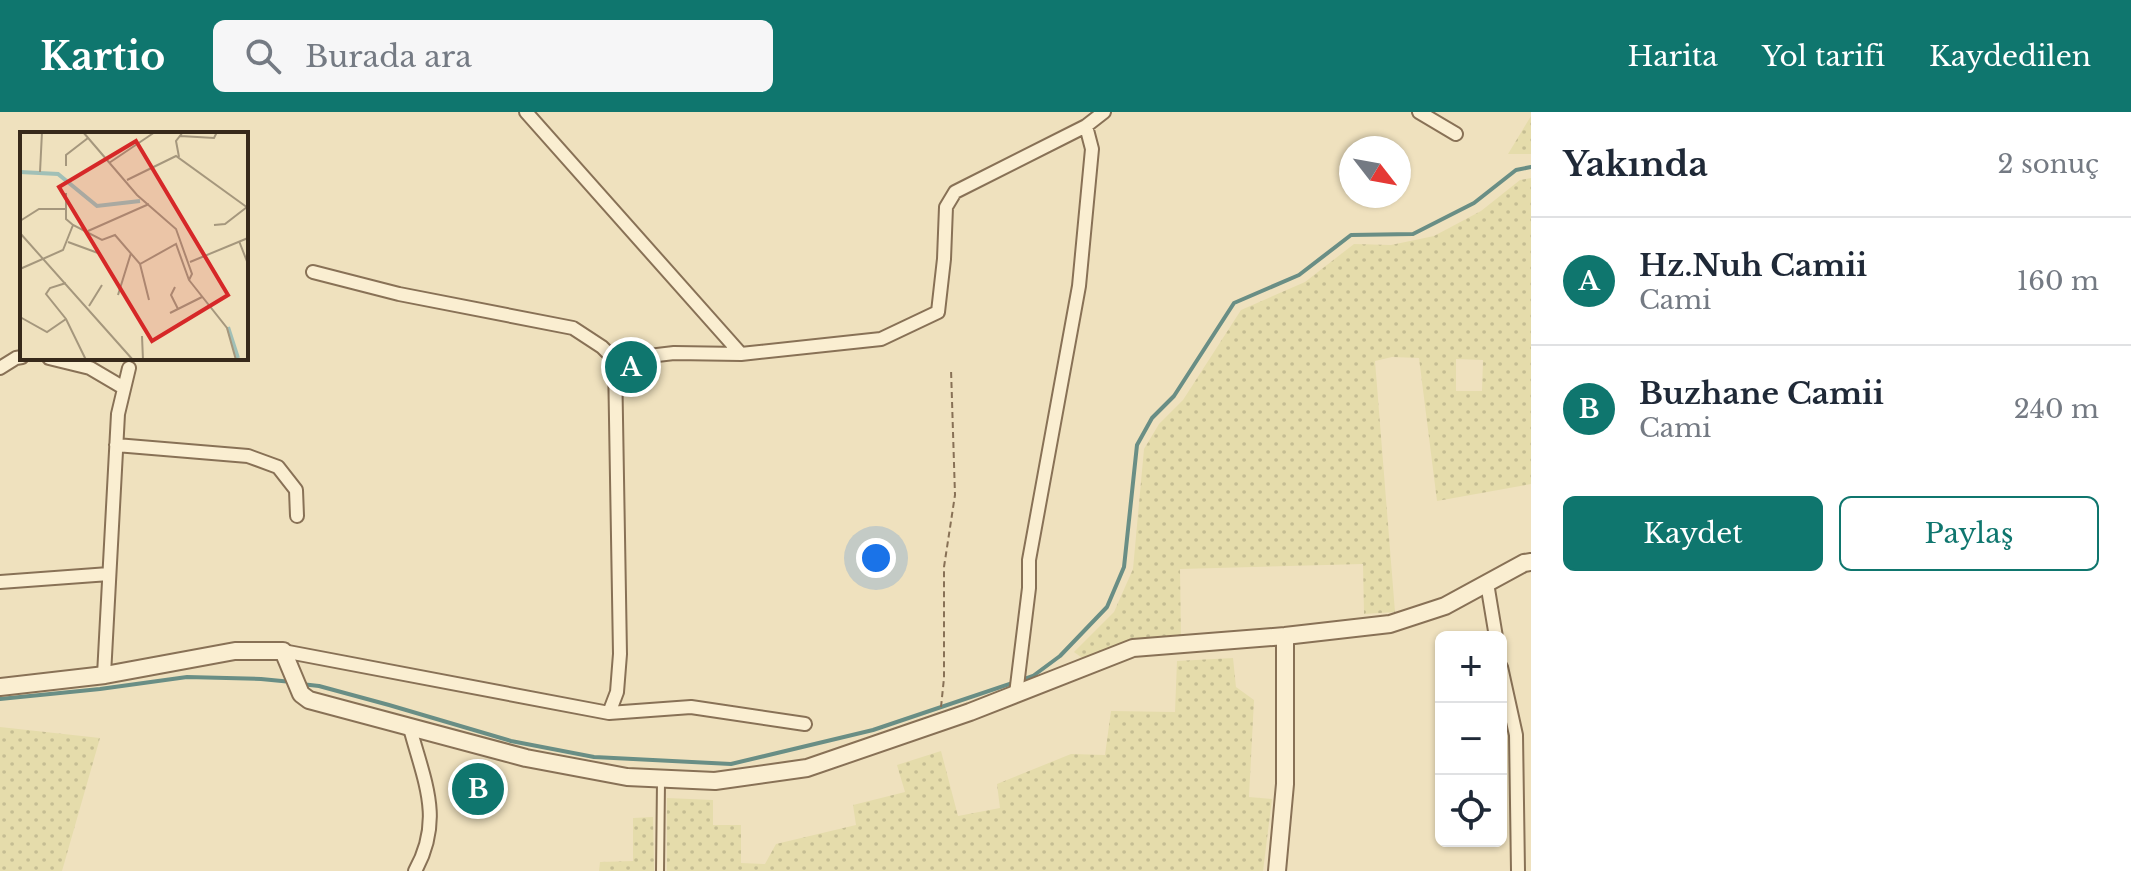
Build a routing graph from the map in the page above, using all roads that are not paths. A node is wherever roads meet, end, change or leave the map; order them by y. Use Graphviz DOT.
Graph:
graph roads {
  1 [pos="526,112"];
  2 [pos="1104,112"];
  3 [pos="1419,112"];
  4 [pos="1086,126"];
  5 [pos="1456,134"];
  6 [pos="313,272"];
  7 [pos="741,354"];
  8 [pos="20,357"];
  9 [pos="57,360"];
  10 [pos="615,360"];
  11 [pos="0,368"];
  12 [pos="129,368"];
  13 [pos="124,388"];
  14 [pos="116,445"];
  15 [pos="297,516"];
  16 [pos="1531,562"];
  17 [pos="109,574"];
  18 [pos="0,582"];
  19 [pos="1487,583"];
  20 [pos="1495,631"];
  21 [pos="1285,636"];
  22 [pos="283,651"];
  23 [pos="104,675"];
  24 [pos="0,687"];
  25 [pos="1016,694"];
  26 [pos="1507,694"];
  27 [pos="609,713"];
  28 [pos="805,724"];
  29 [pos="410,728"];
  30 [pos="661,778"];
  31 [pos="415,871"];
  32 [pos="660,871"];
  33 [pos="1277,871"];
  34 [pos="1518,871"];
  1 -- 7 [label="street"];
  2 -- 4 [label="street"];
  3 -- 5 [label="street"];
  4 -- 7 [label="street"];
  4 -- 25 [label="street"];
  6 -- 10 [label="street"];
  7 -- 10 [label="street"];
  8 -- 11 [label="street"];
  9 -- 13 [label="street"];
  10 -- 27 [label="street"];
  12 -- 13 [label="street"];
  13 -- 14 [label="street"];
  14 -- 15 [label="street"];
  14 -- 17 [label="street"];
  16 -- 19 [label="street"];
  17 -- 18 [label="street"];
  17 -- 23 [label="street"];
  19 -- 20 [label="street"];
  19 -- 21 [label="street"];
  21 -- 25 [label="street"];
  21 -- 33 [label="street"];
  22 -- 23 [label="street"];
  22 -- 27 [label="street"];
  22 -- 29 [label="street"];
  23 -- 24 [label="street"];
  25 -- 30 [label="street"];
  26 -- 34 [label="street"];
  27 -- 28 [label="street"];
  29 -- 30 [label="street"];
  29 -- 31 [label="street"];
  30 -- 32 [label="lane"];
}
